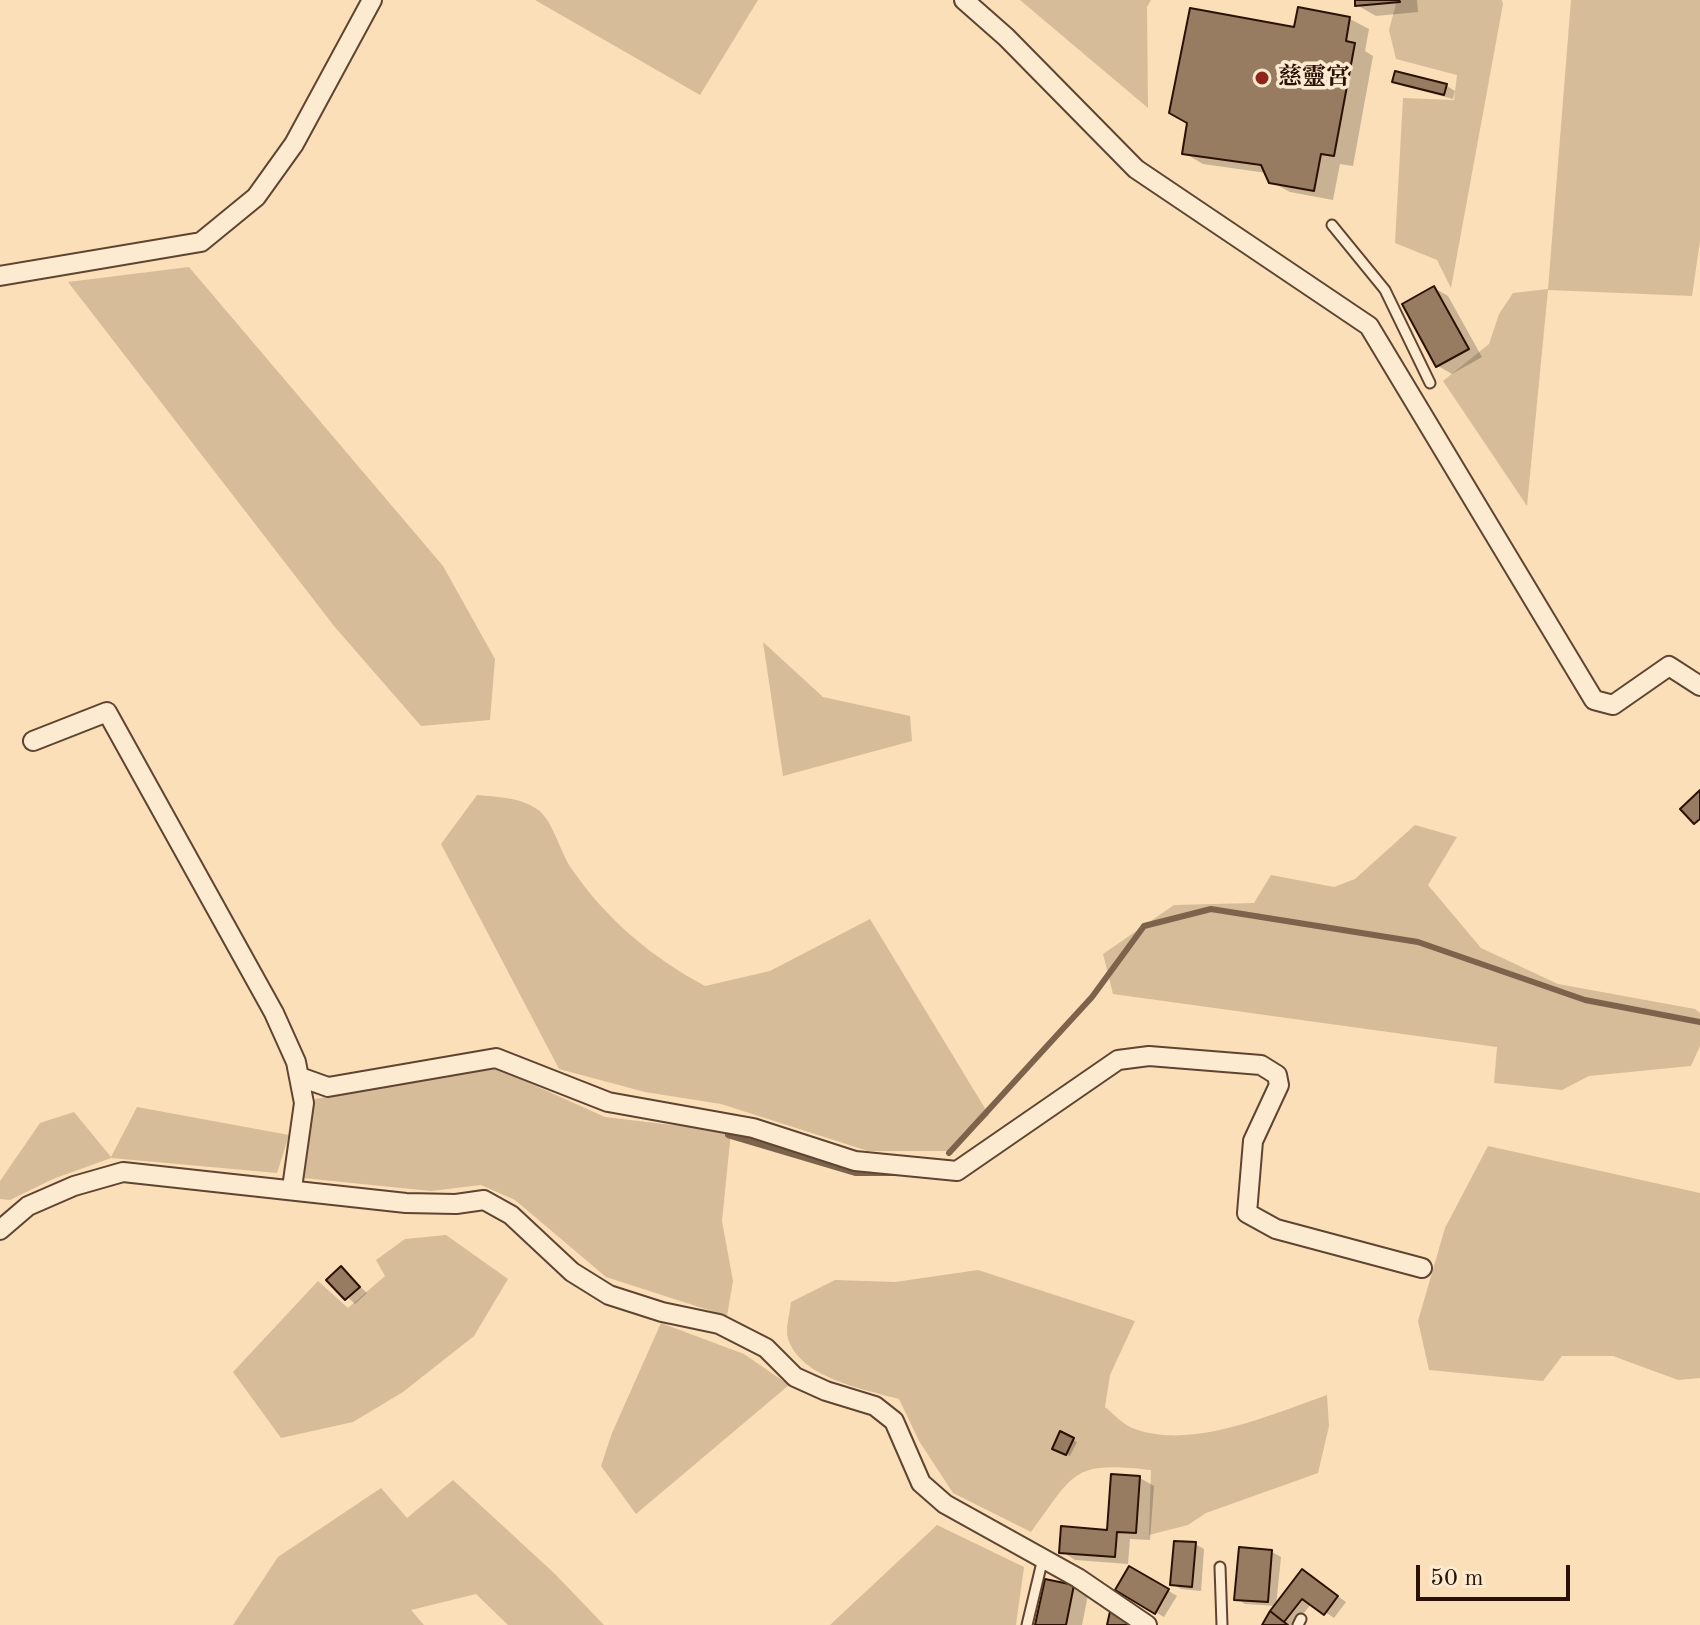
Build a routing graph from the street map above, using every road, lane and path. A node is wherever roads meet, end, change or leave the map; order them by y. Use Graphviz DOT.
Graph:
graph roads {
  1 [pos="372,0"];
  2 [pos="964,0"];
  3 [pos="1332,225"];
  4 [pos="0,276"];
  5 [pos="1430,383"];
  6 [pos="1700,686"];
  7 [pos="33,741"];
  8 [pos="300,1077"];
  9 [pos="292,1188"];
  10 [pos="5,1221"];
  11 [pos="1422,1268"];
  12 [pos="1043,1558"];
  13 [pos="1220,1567"];
  14 [pos="1027,1625"];
  15 [pos="1147,1625"];
  16 [pos="1222,1625"];
  1 -- 4 [label="street"];
  2 -- 6 [label="street"];
  3 -- 5 [label="lane"];
  7 -- 8 [label="street"];
  8 -- 9 [label="street"];
  8 -- 11 [label="street"];
  9 -- 10 [label="street"];
  9 -- 12 [label="street"];
  12 -- 14 [label="lane"];
  12 -- 15 [label="street"];
  13 -- 16 [label="lane"];
}
